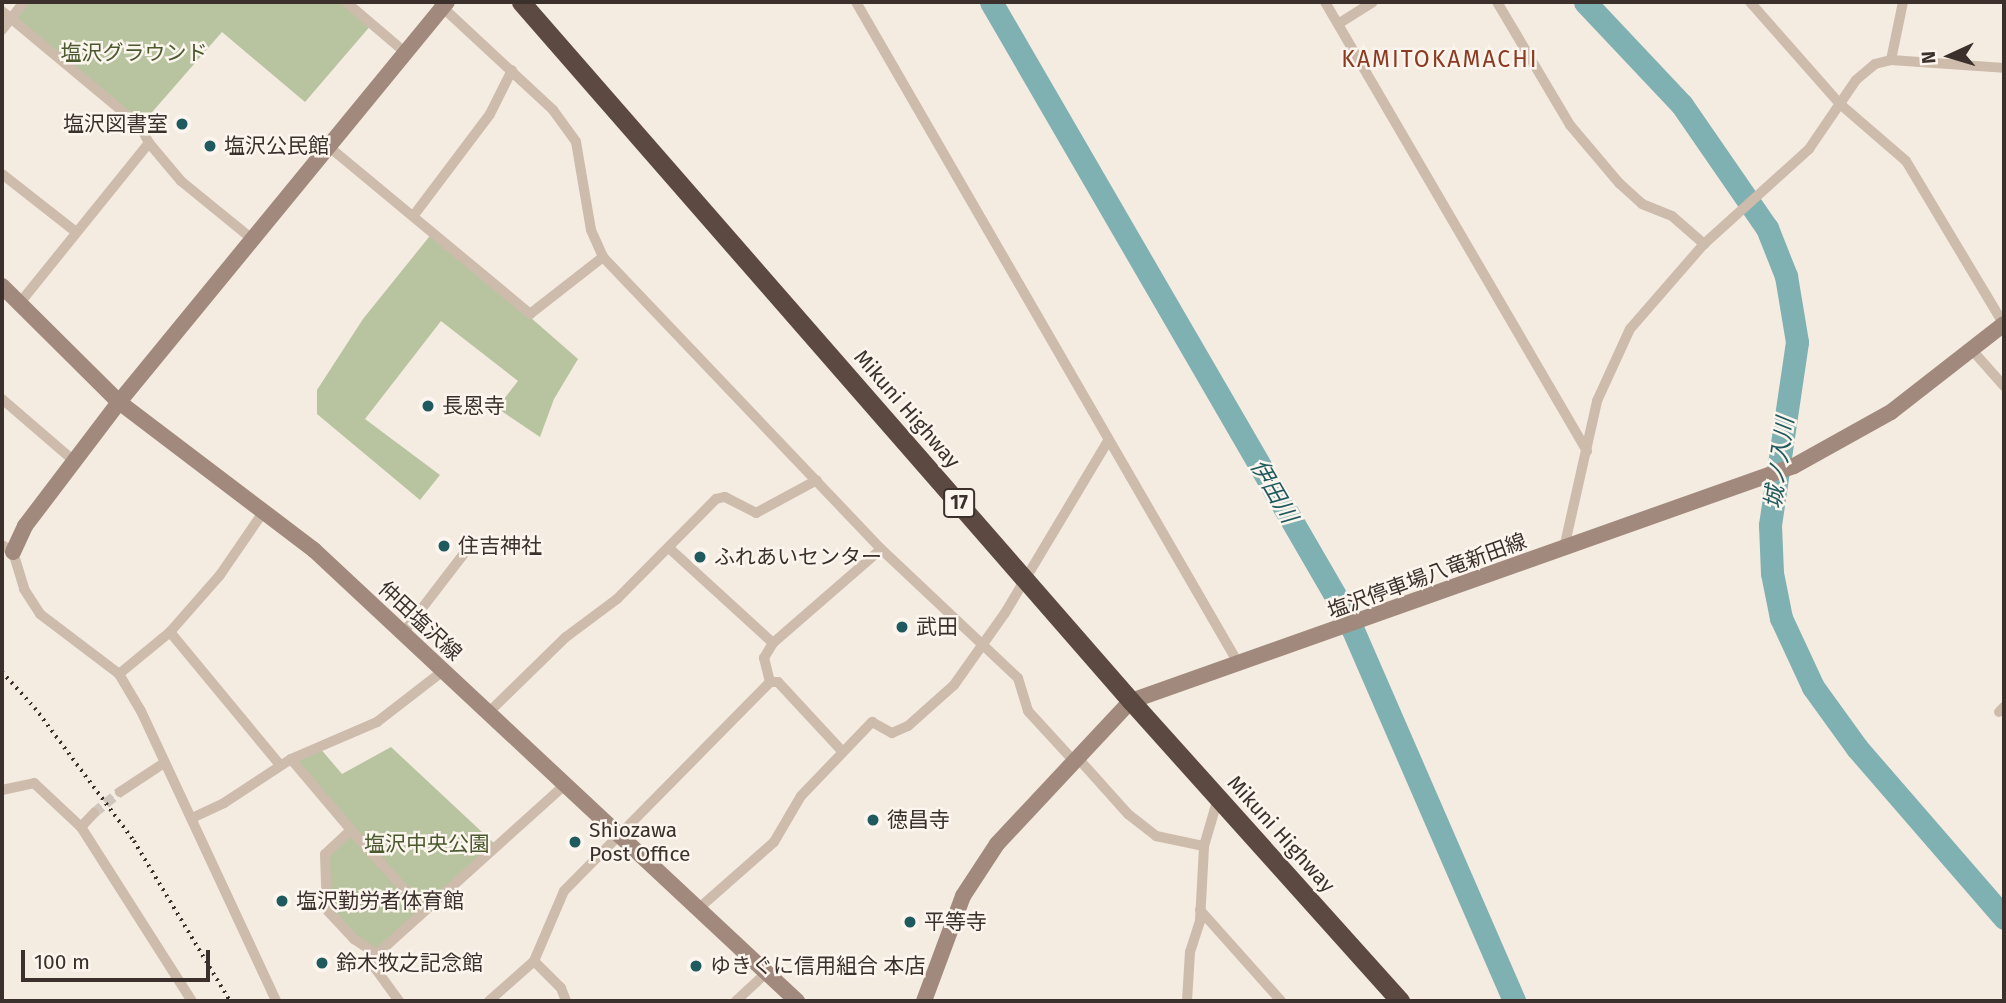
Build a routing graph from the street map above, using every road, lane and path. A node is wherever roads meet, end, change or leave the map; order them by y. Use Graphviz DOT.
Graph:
graph roads {
  1 [pos="24,2"];
  2 [pos="346,2"];
  3 [pos="521,2"];
  4 [pos="856,2"];
  5 [pos="1325,2"];
  6 [pos="1373,2"];
  7 [pos="1497,2"];
  8 [pos="1750,2"];
  9 [pos="1903,2"];
  10 [pos="442,4"];
  11 [pos="6,15"];
  12 [pos="1338,23"];
  13 [pos="2,30"];
  14 [pos="406,52"];
  15 [pos="1891,60"];
  16 [pos="2003,69"];
  17 [pos="512,70"];
  18 [pos="1840,104"];
  19 [pos="149,143"];
  20 [pos="328,146"];
  21 [pos="2,174"];
  22 [pos="414,215"];
  23 [pos="76,232"];
  24 [pos="252,239"];
  25 [pos="1704,244"];
  26 [pos="603,257"];
  27 [pos="2,286"];
  28 [pos="19,304"];
  29 [pos="2004,324"];
  30 [pos="1972,350"];
  31 [pos="2004,386"];
  32 [pos="2,399"];
  33 [pos="119,402"];
  34 [pos="1108,441"];
  35 [pos="1587,451"];
  36 [pos="74,461"];
  37 [pos="817,480"];
  38 [pos="264,511"];
  39 [pos="472,543"];
  40 [pos="7,548"];
  41 [pos="669,548"];
  42 [pos="1564,548"];
  43 [pos="881,549"];
  44 [pos="1025,576"];
  45 [pos="170,632"];
  46 [pos="403,633"];
  47 [pos="773,643"];
  48 [pos="983,647"];
  49 [pos="1237,661"];
  50 [pos="443,671"];
  51 [pos="119,674"];
  52 [pos="770,682"];
  53 [pos="1131,701"];
  54 [pos="487,714"];
  55 [pos="842,751"];
  56 [pos="1074,757"];
  57 [pos="290,759"];
  58 [pos="164,763"];
  59 [pos="280,765"];
  60 [pos="566,784"];
  61 [pos="2,790"];
  62 [pos="120,792"];
  63 [pos="1218,798"];
  64 [pos="94,813"];
  65 [pos="192,818"];
  66 [pos="81,827"];
  67 [pos="351,830"];
  68 [pos="618,838"];
  69 [pos="1204,846"];
  70 [pos="698,909"];
  71 [pos="1200,910"];
  72 [pos="424,911"];
  73 [pos="377,954"];
  74 [pos="534,961"];
  75 [pos="766,973"];
  76 [pos="192,1001"];
  77 [pos="276,1001"];
  78 [pos="399,1001"];
  79 [pos="489,1001"];
  80 [pos="566,1001"];
  81 [pos="736,1001"];
  82 [pos="797,1001"];
  83 [pos="924,1001"];
  84 [pos="1187,1001"];
  85 [pos="1281,1001"];
  86 [pos="1400,1001"];
  1 -- 11 [label="street"];
  2 -- 14 [label="street"];
  3 -- 44 [label="highway, Mikuni Highway / 17"];
  4 -- 34 [label="street"];
  5 -- 12 [label="street"];
  6 -- 12 [label="street"];
  7 -- 25 [label="street"];
  8 -- 18 [label="street"];
  9 -- 15 [label="street"];
  10 -- 14 [label="main road"];
  10 -- 17 [label="street"];
  11 -- 13 [label="street"];
  11 -- 19 [label="street"];
  12 -- 35 [label="street"];
  14 -- 20 [label="main road"];
  15 -- 16 [label="street"];
  15 -- 18 [label="street"];
  17 -- 22 [label="street"];
  17 -- 26 [label="street"];
  18 -- 25 [label="street"];
  18 -- 29 [label="street"];
  19 -- 23 [label="street"];
  19 -- 24 [label="street"];
  20 -- 22 [label="street"];
  20 -- 24 [label="main road"];
  21 -- 23 [label="street"];
  22 -- 26 [label="street"];
  23 -- 28 [label="street"];
  24 -- 33 [label="main road"];
  25 -- 35 [label="street"];
  26 -- 37 [label="street"];
  27 -- 28 [label="main road, 仲田塩沢線"];
  28 -- 33 [label="main road, 仲田塩沢線"];
  29 -- 30 [label="main road"];
  30 -- 31 [label="street"];
  30 -- 42 [label="main road, 塩沢停車場八竜新田線"];
  32 -- 36 [label="street"];
  33 -- 36 [label="main road"];
  33 -- 38 [label="main road, 仲田塩沢線"];
  34 -- 44 [label="street"];
  34 -- 49 [label="street"];
  35 -- 42 [label="street"];
  36 -- 40 [label="main road"];
  37 -- 41 [label="street"];
  37 -- 43 [label="street"];
  38 -- 45 [label="street"];
  38 -- 46 [label="main road, 仲田塩沢線"];
  39 -- 46 [label="street"];
  40 -- 51 [label="street"];
  41 -- 47 [label="street"];
  41 -- 54 [label="street"];
  42 -- 49 [label="main road, 塩沢停車場八竜新田線"];
  43 -- 47 [label="street"];
  43 -- 48 [label="street"];
  44 -- 48 [label="street"];
  44 -- 53 [label="highway, Mikuni Highway / 17"];
  45 -- 51 [label="street"];
  45 -- 59 [label="street"];
  46 -- 50 [label="main road, 仲田塩沢線"];
  47 -- 52 [label="street"];
  48 -- 55 [label="street"];
  48 -- 56 [label="street"];
  49 -- 53 [label="main road, 塩沢停車場八竜新田線"];
  50 -- 54 [label="main road, 仲田塩沢線"];
  50 -- 57 [label="street"];
  51 -- 58 [label="street"];
  52 -- 55 [label="street"];
  52 -- 68 [label="street"];
  53 -- 56 [label="main road"];
  53 -- 63 [label="highway, Mikuni Highway / 17"];
  54 -- 60 [label="main road, 仲田塩沢線"];
  55 -- 70 [label="street"];
  56 -- 69 [label="street"];
  56 -- 83 [label="main road"];
  57 -- 59 [label="street"];
  57 -- 67 [label="street"];
  58 -- 62 [label="street"];
  58 -- 65 [label="street"];
  59 -- 65 [label="street"];
  60 -- 68 [label="main road, 仲田塩沢線"];
  60 -- 72 [label="street"];
  61 -- 66 [label="street"];
  63 -- 69 [label="street"];
  63 -- 86 [label="highway, Mikuni Highway / 17"];
  64 -- 66 [label="street"];
  65 -- 77 [label="street"];
  66 -- 76 [label="street"];
  67 -- 72 [label="street"];
  67 -- 73 [label="street"];
  68 -- 70 [label="main road, 仲田塩沢線"];
  68 -- 74 [label="street"];
  69 -- 71 [label="street"];
  70 -- 75 [label="main road, 仲田塩沢線"];
  71 -- 84 [label="street"];
  71 -- 85 [label="street"];
  72 -- 73 [label="street"];
  73 -- 78 [label="street"];
  74 -- 79 [label="street"];
  74 -- 80 [label="street"];
  75 -- 81 [label="street"];
  75 -- 82 [label="main road, 仲田塩沢線"];
}
